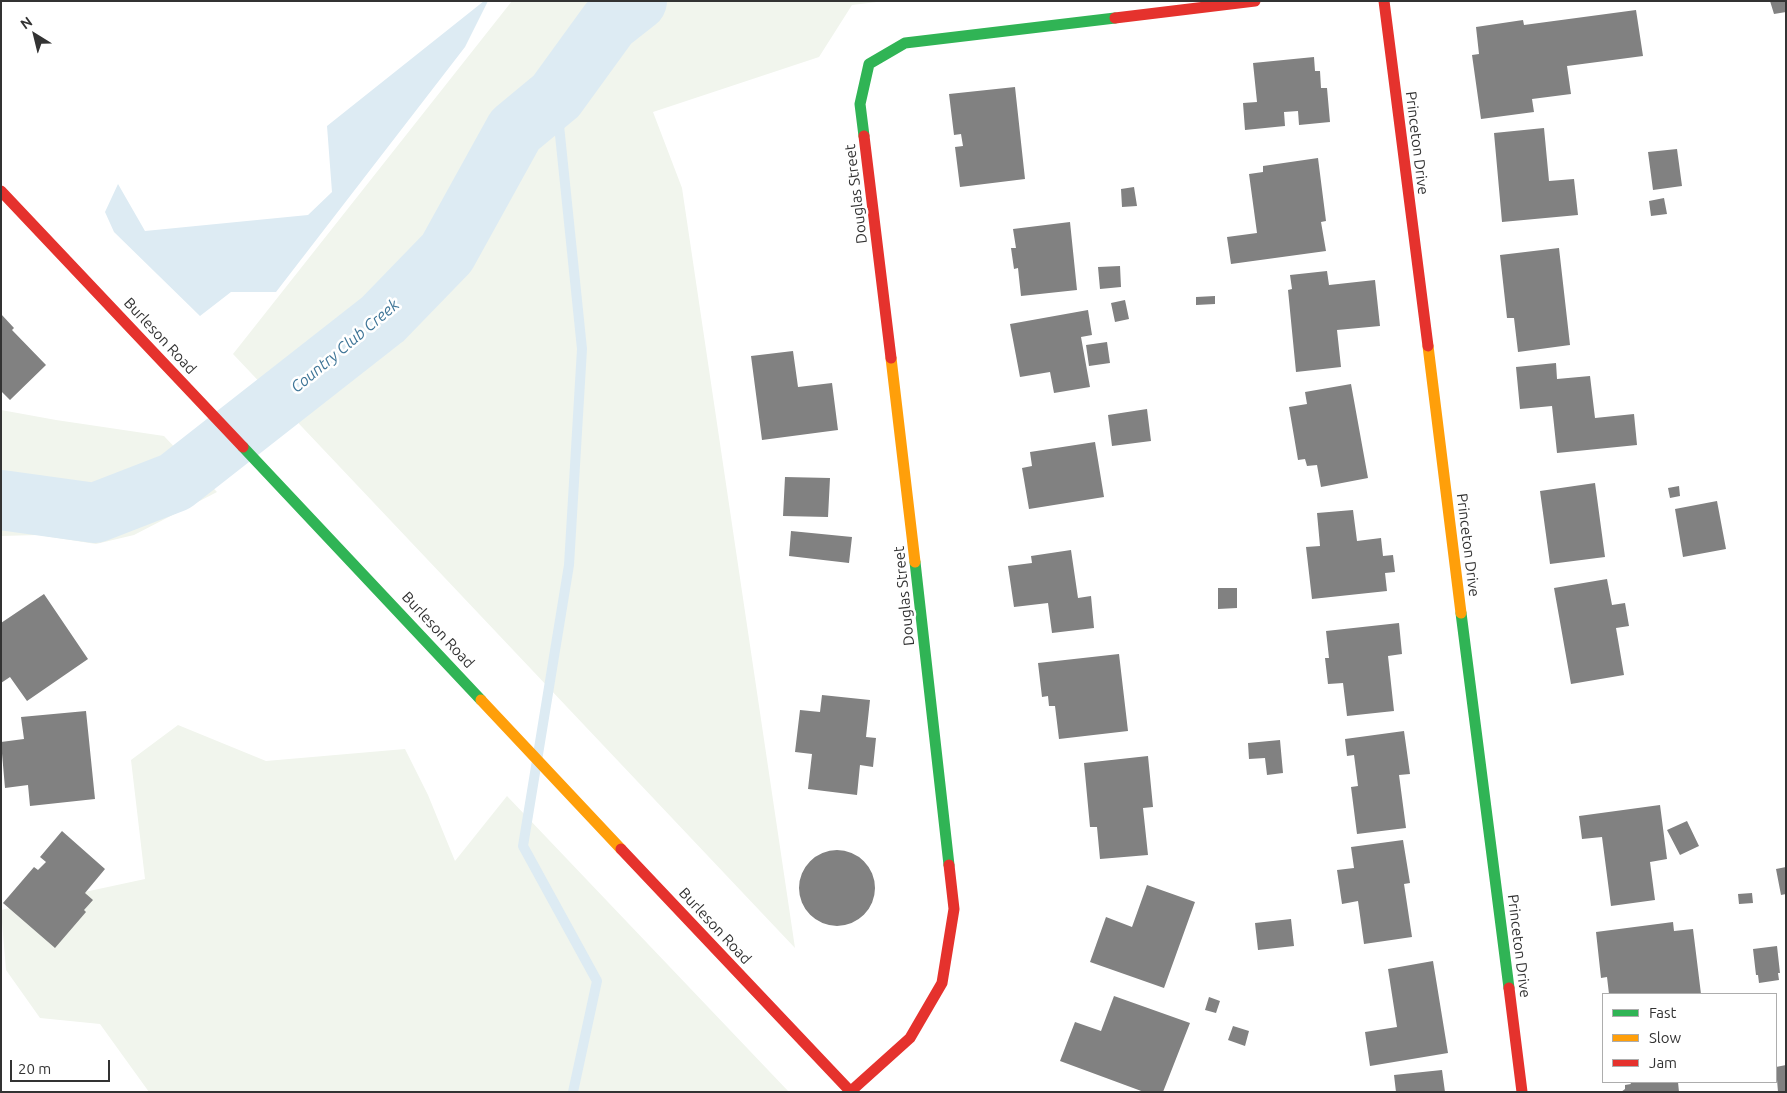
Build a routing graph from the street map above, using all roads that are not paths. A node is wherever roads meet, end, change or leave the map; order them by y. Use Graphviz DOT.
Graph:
graph roads {
  1 [pos="1255,1"];
  2 [pos="1384,1"];
  3 [pos="1,191"];
  4 [pos="851,1092"];
  5 [pos="1522,1092"];
  1 -- 4 [label="street, Douglas Street"];
  2 -- 5 [label="street, Princeton Drive"];
  3 -- 4 [label="street, Burleson Road"];
}
